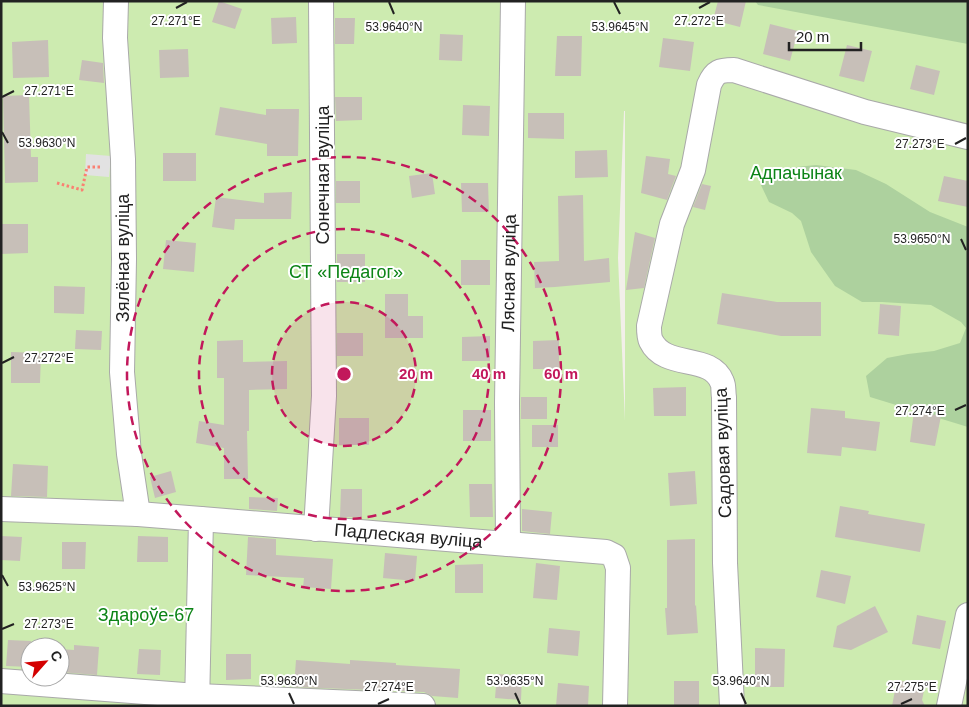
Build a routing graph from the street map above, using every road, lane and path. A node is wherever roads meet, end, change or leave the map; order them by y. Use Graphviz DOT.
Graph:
graph roads {
  1 [pos="116,1"];
  2 [pos="321,1"];
  3 [pos="514,1"];
  4 [pos="968,137"];
  5 [pos="123,159"];
  6 [pos="56,183"];
  7 [pos="1,509"];
  8 [pos="138,514"];
  9 [pos="200,519"];
  10 [pos="316,529"];
  11 [pos="508,544"];
  12 [pos="968,615"];
  13 [pos="1,681"];
  14 [pos="197,701"];
  15 [pos="423,706"];
  16 [pos="615,706"];
  17 [pos="732,706"];
  18 [pos="949,706"];
  1 -- 5 [label="street, Зялёная вуліца"];
  2 -- 10 [label="street, Сонечная вуліца"];
  3 -- 11 [label="street, Лясная вуліца"];
  4 -- 17 [label="street, Садовая вуліца"];
  5 -- 6 [label="path"];
  5 -- 8 [label="street, Зялёная вуліца"];
  7 -- 8 [label="street, Падлеская вуліца"];
  8 -- 9 [label="street, Падлеская вуліца"];
  9 -- 10 [label="street, Падлеская вуліца"];
  9 -- 14 [label="street"];
  10 -- 11 [label="street, Падлеская вуліца"];
  11 -- 16 [label="street, Падлеская вуліца"];
  12 -- 18 [label="street"];
  13 -- 14 [label="street"];
  14 -- 15 [label="street"];
}
